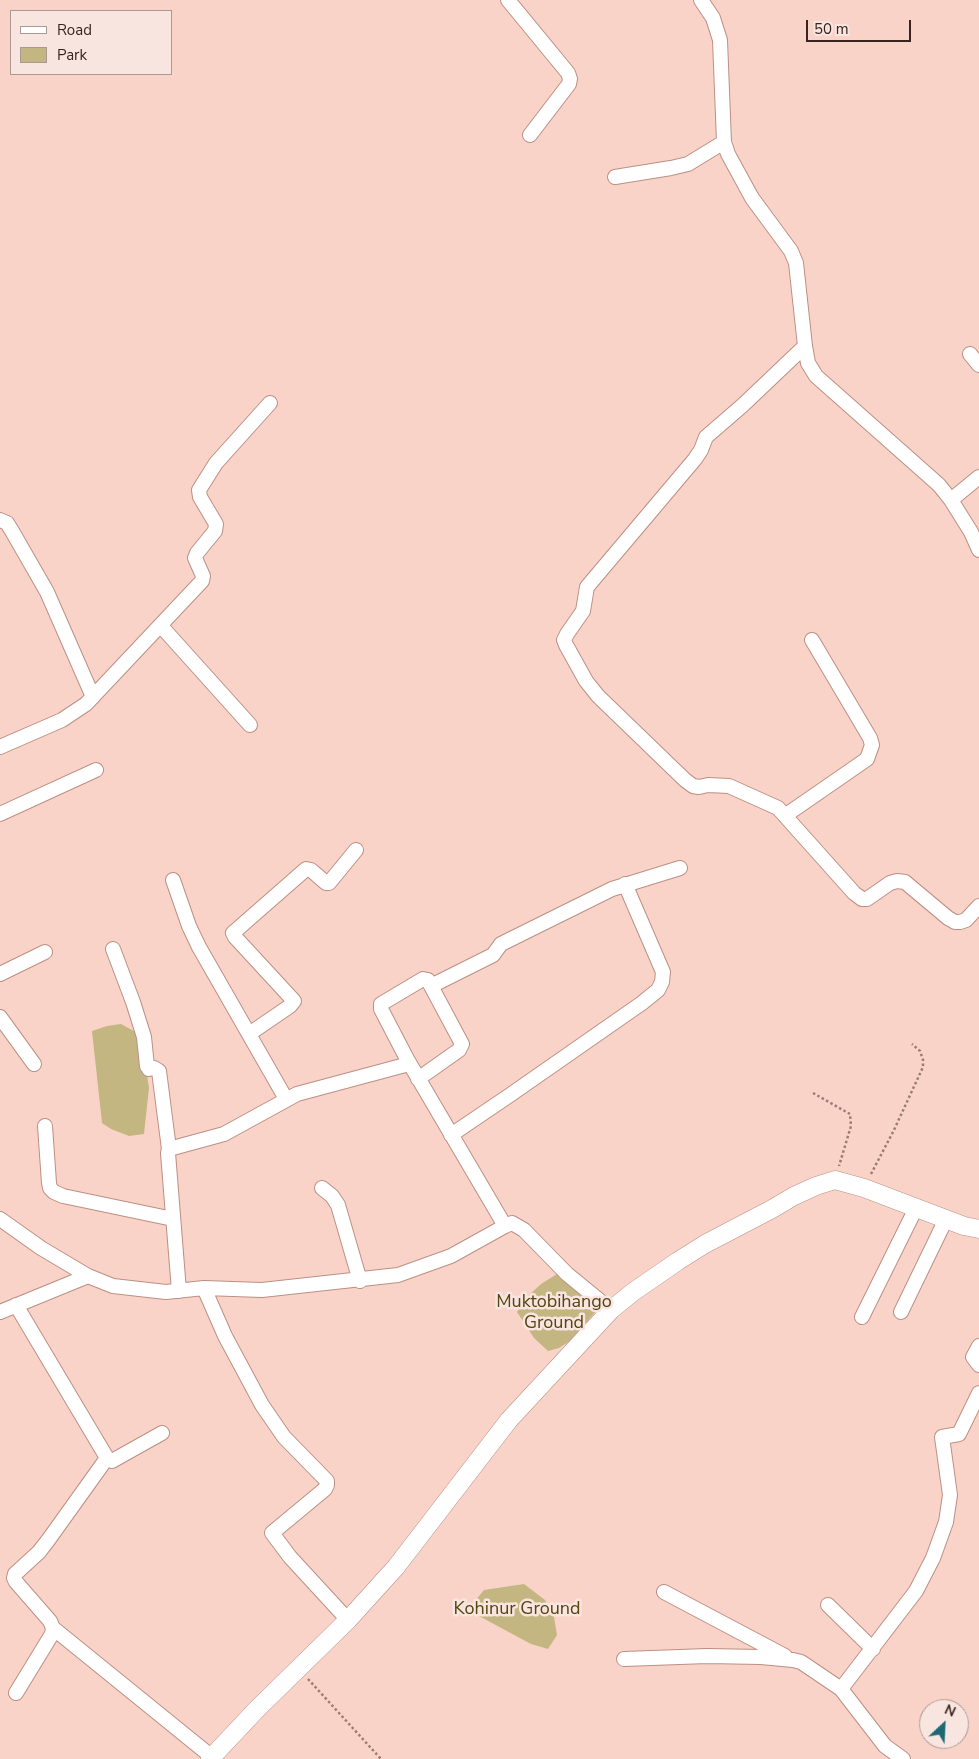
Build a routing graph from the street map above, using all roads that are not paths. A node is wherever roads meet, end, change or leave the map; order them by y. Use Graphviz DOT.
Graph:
graph roads {
  1 [pos="508,0"];
  2 [pos="701,0"];
  3 [pos="530,135"];
  4 [pos="724,142"];
  5 [pos="615,177"];
  6 [pos="805,346"];
  7 [pos="270,403"];
  8 [pos="979,477"];
  9 [pos="951,500"];
  10 [pos="0,520"];
  11 [pos="979,550"];
  12 [pos="161,626"];
  13 [pos="812,640"];
  14 [pos="94,697"];
  15 [pos="250,725"];
  16 [pos="0,747"];
  17 [pos="96,770"];
  18 [pos="0,814"];
  19 [pos="786,815"];
  20 [pos="356,850"];
  21 [pos="680,868"];
  22 [pos="173,880"];
  23 [pos="625,884"];
  24 [pos="979,906"];
  25 [pos="113,949"];
  26 [pos="45,952"];
  27 [pos="0,974"];
  28 [pos="431,986"];
  29 [pos="0,1017"];
  30 [pos="249,1034"];
  31 [pos="34,1064"];
  32 [pos="409,1064"];
  33 [pos="418,1079"];
  34 [pos="286,1099"];
  35 [pos="45,1126"];
  36 [pos="450,1135"];
  37 [pos="169,1149"];
  38 [pos="322,1188"];
  39 [pos="916,1208"];
  40 [pos="0,1219"];
  41 [pos="173,1219"];
  42 [pos="946,1219"];
  43 [pos="505,1226"];
  44 [pos="979,1229"];
  45 [pos="88,1276"];
  46 [pos="360,1281"];
  47 [pos="204,1288"];
  48 [pos="179,1291"];
  49 [pos="16,1305"];
  50 [pos="610,1310"];
  51 [pos="0,1312"];
  52 [pos="901,1312"];
  53 [pos="862,1317"];
  54 [pos="979,1346"];
  55 [pos="979,1366"];
  56 [pos="979,1393"];
  57 [pos="162,1433"];
  58 [pos="107,1458"];
  59 [pos="664,1592"];
  60 [pos="828,1605"];
  61 [pos="348,1620"];
  62 [pos="53,1628"];
  63 [pos="873,1649"];
  64 [pos="624,1659"];
  65 [pos="793,1660"];
  66 [pos="841,1689"];
  67 [pos="16,1693"];
  68 [pos="211,1758"];
  69 [pos="903,1759"];
  1 -- 3 [label="street"];
  2 -- 4 [label="street"];
  4 -- 5 [label="street"];
  4 -- 6 [label="street"];
  6 -- 9 [label="street"];
  6 -- 19 [label="street"];
  7 -- 12 [label="street"];
  8 -- 9 [label="street"];
  9 -- 11 [label="street"];
  10 -- 14 [label="street"];
  12 -- 14 [label="street"];
  12 -- 15 [label="street"];
  13 -- 19 [label="street"];
  14 -- 16 [label="street"];
  17 -- 18 [label="street"];
  19 -- 24 [label="street"];
  20 -- 30 [label="street"];
  21 -- 23 [label="street"];
  22 -- 30 [label="street"];
  23 -- 28 [label="street"];
  23 -- 36 [label="street"];
  25 -- 37 [label="street"];
  26 -- 27 [label="street"];
  28 -- 32 [label="street"];
  28 -- 33 [label="street"];
  29 -- 31 [label="street"];
  30 -- 34 [label="street"];
  32 -- 33 [label="street"];
  32 -- 34 [label="street"];
  33 -- 36 [label="street"];
  34 -- 37 [label="street"];
  35 -- 41 [label="street"];
  36 -- 43 [label="street"];
  37 -- 41 [label="street"];
  38 -- 46 [label="street"];
  39 -- 42 [label="street"];
  39 -- 50 [label="street"];
  39 -- 53 [label="street"];
  40 -- 45 [label="street"];
  41 -- 48 [label="street"];
  42 -- 44 [label="street"];
  42 -- 52 [label="street"];
  43 -- 46 [label="street"];
  43 -- 50 [label="street"];
  45 -- 48 [label="street"];
  45 -- 49 [label="street"];
  46 -- 47 [label="street"];
  47 -- 48 [label="street"];
  47 -- 61 [label="street"];
  49 -- 51 [label="street"];
  49 -- 58 [label="street"];
  50 -- 61 [label="street"];
  54 -- 55 [label="street"];
  56 -- 63 [label="street"];
  57 -- 58 [label="street"];
  58 -- 62 [label="street"];
  59 -- 65 [label="street"];
  60 -- 63 [label="street"];
  61 -- 68 [label="street"];
  62 -- 67 [label="street"];
  62 -- 68 [label="street"];
  63 -- 66 [label="street"];
  64 -- 65 [label="street"];
  65 -- 66 [label="street"];
  66 -- 69 [label="street"];
}
